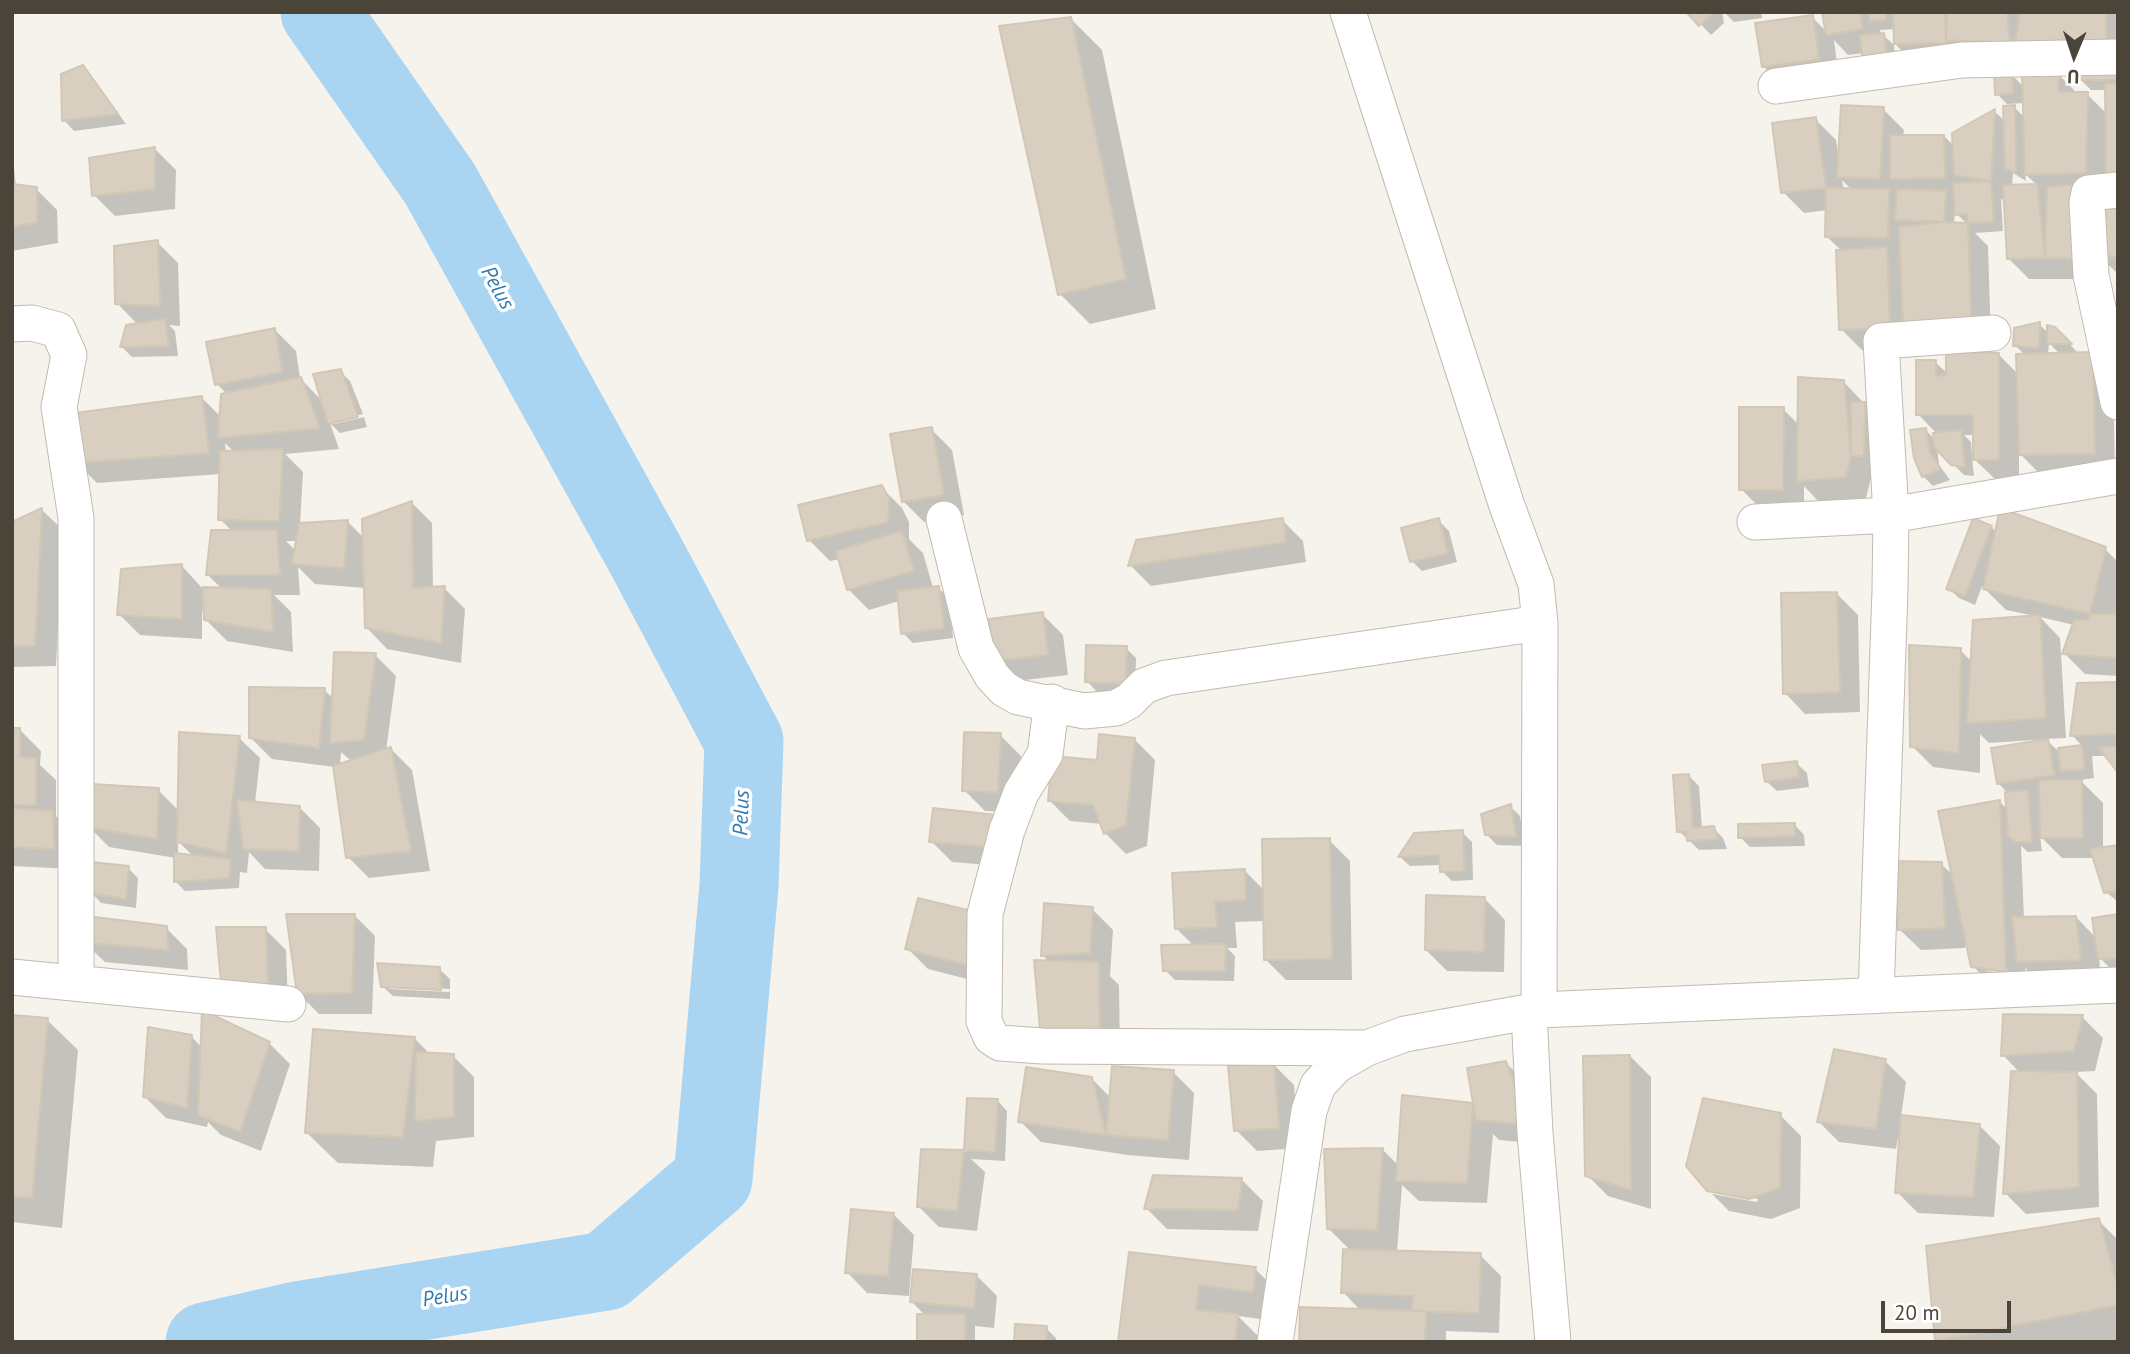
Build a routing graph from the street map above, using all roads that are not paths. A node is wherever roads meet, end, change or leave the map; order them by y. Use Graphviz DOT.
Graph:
graph roads {
  1 [pos="1348,12"];
  2 [pos="2118,57"];
  3 [pos="1776,86"];
  4 [pos="2118,190"];
  5 [pos="12,324"];
  6 [pos="1993,333"];
  7 [pos="2118,402"];
  8 [pos="2118,475"];
  9 [pos="1891,515"];
  10 [pos="944,519"];
  11 [pos="1755,522"];
  12 [pos="1540,622"];
  13 [pos="1052,702"];
  14 [pos="12,977"];
  15 [pos="76,982"];
  16 [pos="2118,985"];
  17 [pos="1862,995"];
  18 [pos="288,1004"];
  19 [pos="1534,1012"];
  20 [pos="1367,1048"];
  21 [pos="1275,1342"];
  22 [pos="1553,1342"];
  1 -- 12 [label="street"];
  2 -- 3 [label="street"];
  4 -- 7 [label="street"];
  5 -- 15 [label="street"];
  6 -- 9 [label="street"];
  8 -- 9 [label="street"];
  9 -- 11 [label="street"];
  9 -- 17 [label="street"];
  10 -- 13 [label="street"];
  12 -- 13 [label="street"];
  12 -- 19 [label="street"];
  13 -- 20 [label="street"];
  14 -- 15 [label="street"];
  15 -- 18 [label="street"];
  16 -- 17 [label="street"];
  17 -- 19 [label="street"];
  19 -- 20 [label="street"];
  19 -- 22 [label="street"];
  20 -- 21 [label="street"];
}
